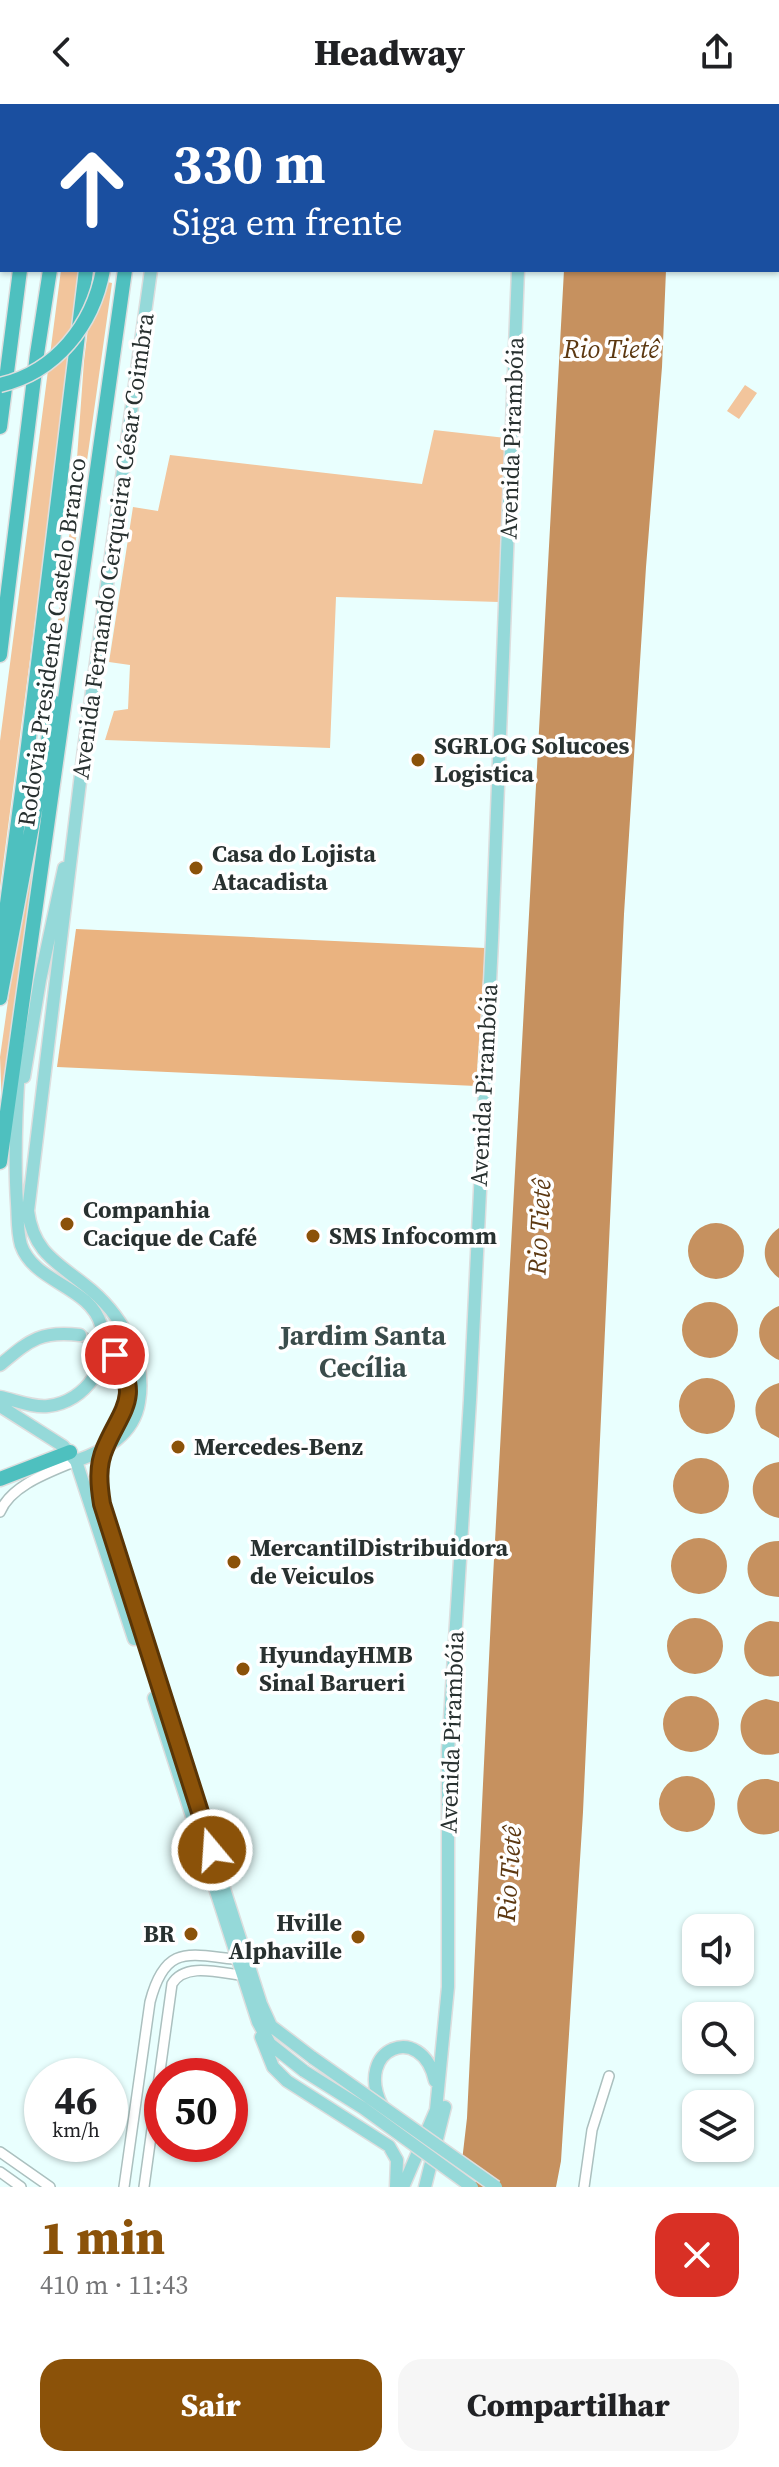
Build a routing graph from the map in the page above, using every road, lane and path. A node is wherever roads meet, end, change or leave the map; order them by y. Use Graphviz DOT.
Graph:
graph roads {
  1 [pos="20,272"];
  2 [pos="50,272"];
  3 [pos="86,272"];
  4 [pos="102,272"];
  5 [pos="125,272"];
  6 [pos="151,272"];
  7 [pos="518,272"];
  8 [pos="0,385"];
  9 [pos="106,417"];
  10 [pos="0,427"];
  11 [pos="0,655"];
  12 [pos="76,822"];
  13 [pos="0,956"];
  14 [pos="25,985"];
  15 [pos="0,998"];
  16 [pos="16,1127"];
  17 [pos="0,1162"];
  18 [pos="80,1335"];
  19 [pos="115,1355"];
  20 [pos="0,1365"];
  21 [pos="0,1397"];
  22 [pos="0,1406"];
  23 [pos="105,1448"];
  24 [pos="73,1456"];
  25 [pos="0,1479"];
  26 [pos="83,1484"];
  27 [pos="99,1486"];
  28 [pos="0,1512"];
  29 [pos="242,1960"];
  30 [pos="246,1976"];
  31 [pos="258,2022"];
  32 [pos="444,2044"];
  33 [pos="161,2058"];
  34 [pos="609,2076"];
  35 [pos="138,2091"];
  36 [pos="144,2092"];
  37 [pos="438,2097"];
  38 [pos="382,2106"];
  39 [pos="0,2152"];
  40 [pos="147,2162"];
  41 [pos="0,2172"];
  42 [pos="424,2183"];
  43 [pos="401,2185"];
  44 [pos="21,2187"];
  45 [pos="50,2187"];
  46 [pos="124,2187"];
  47 [pos="144,2187"];
  48 [pos="472,2187"];
  49 [pos="496,2187"];
  50 [pos="584,2187"];
  1 -- 10 [label="highway"];
  2 -- 11 [label="highway, Rodovia Presidente Castelo Branco"];
  3 -- 13 [label="highway, Rodovia Presidente Castelo Branco"];
  4 -- 8 [label="highway, bridge"];
  5 -- 9 [label="highway, Rodovia Presidente Castelo Branco"];
  6 -- 12 [label="main road, Avenida Fernando Cerqueira César Coimbra"];
  7 -- 32 [label="main road, Avenida Pirambóia"];
  9 -- 14 [label="highway, Rodovia Presidente Castelo Branco"];
  9 -- 15 [label="highway"];
  12 -- 16 [label="main road"];
  12 -- 23 [label="main road"];
  14 -- 16 [label="main road"];
  14 -- 17 [label="highway, Rodovia Presidente Castelo Branco"];
  16 -- 21 [label="main road"];
  18 -- 20 [label="main road"];
  19 -- 23 [label="main road"];
  22 -- 24 [label="main road"];
  23 -- 24 [label="main road"];
  23 -- 27 [label="main road"];
  24 -- 25 [label="highway"];
  24 -- 26 [label="main road"];
  24 -- 28 [label="street"];
  26 -- 27 [label="main road"];
  26 -- 29 [label="main road"];
  27 -- 29 [label="main road"];
  29 -- 30 [label="main road"];
  29 -- 35 [label="street"];
  30 -- 31 [label="main road"];
  30 -- 33 [label="street"];
  30 -- 38 [label="main road, bridge"];
  31 -- 43 [label="main road"];
  31 -- 48 [label="main road, bridge"];
  32 -- 37 [label="main road"];
  32 -- 42 [label="main road"];
  34 -- 50 [label="street"];
  35 -- 36 [label="street"];
  35 -- 46 [label="street"];
  37 -- 38 [label="main road"];
  37 -- 43 [label="main road"];
  38 -- 49 [label="main road, bridge"];
  39 -- 45 [label="street"];
  40 -- 47 [label="street"];
  41 -- 44 [label="street"];
  42 -- 43 [label="main road"];
}
